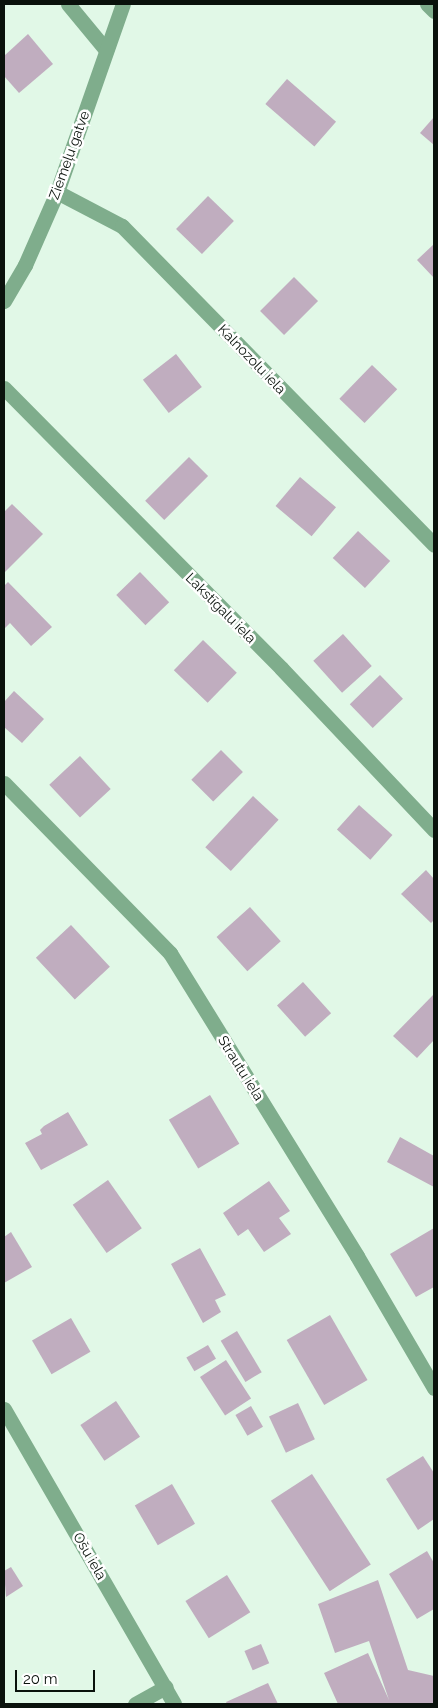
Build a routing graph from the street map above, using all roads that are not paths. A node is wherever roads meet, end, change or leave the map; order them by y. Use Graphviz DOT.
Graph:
graph roads {
  1 [pos="68,4"];
  2 [pos="123,4"];
  3 [pos="427,4"];
  4 [pos="434,11"];
  5 [pos="106,50"];
  6 [pos="57,192"];
  7 [pos="4,300"];
  8 [pos="4,388"];
  9 [pos="434,546"];
  10 [pos="4,784"];
  11 [pos="434,830"];
  12 [pos="434,1388"];
  13 [pos="4,1409"];
  14 [pos="166,1687"];
  15 [pos="135,1704"];
  16 [pos="174,1704"];
  1 -- 5 [label="street"];
  2 -- 5 [label="street, Ziemeļu gatve"];
  3 -- 4 [label="street"];
  5 -- 6 [label="street, Ziemeļu gatve"];
  6 -- 7 [label="street, Ziemeļu gatve"];
  6 -- 9 [label="street, Kalnozolu iela"];
  8 -- 11 [label="street, Lakstīgalu iela"];
  10 -- 12 [label="street, Strautu iela"];
  13 -- 14 [label="street, Ošu iela"];
  14 -- 15 [label="street"];
  14 -- 16 [label="street, Ošu iela"];
}
